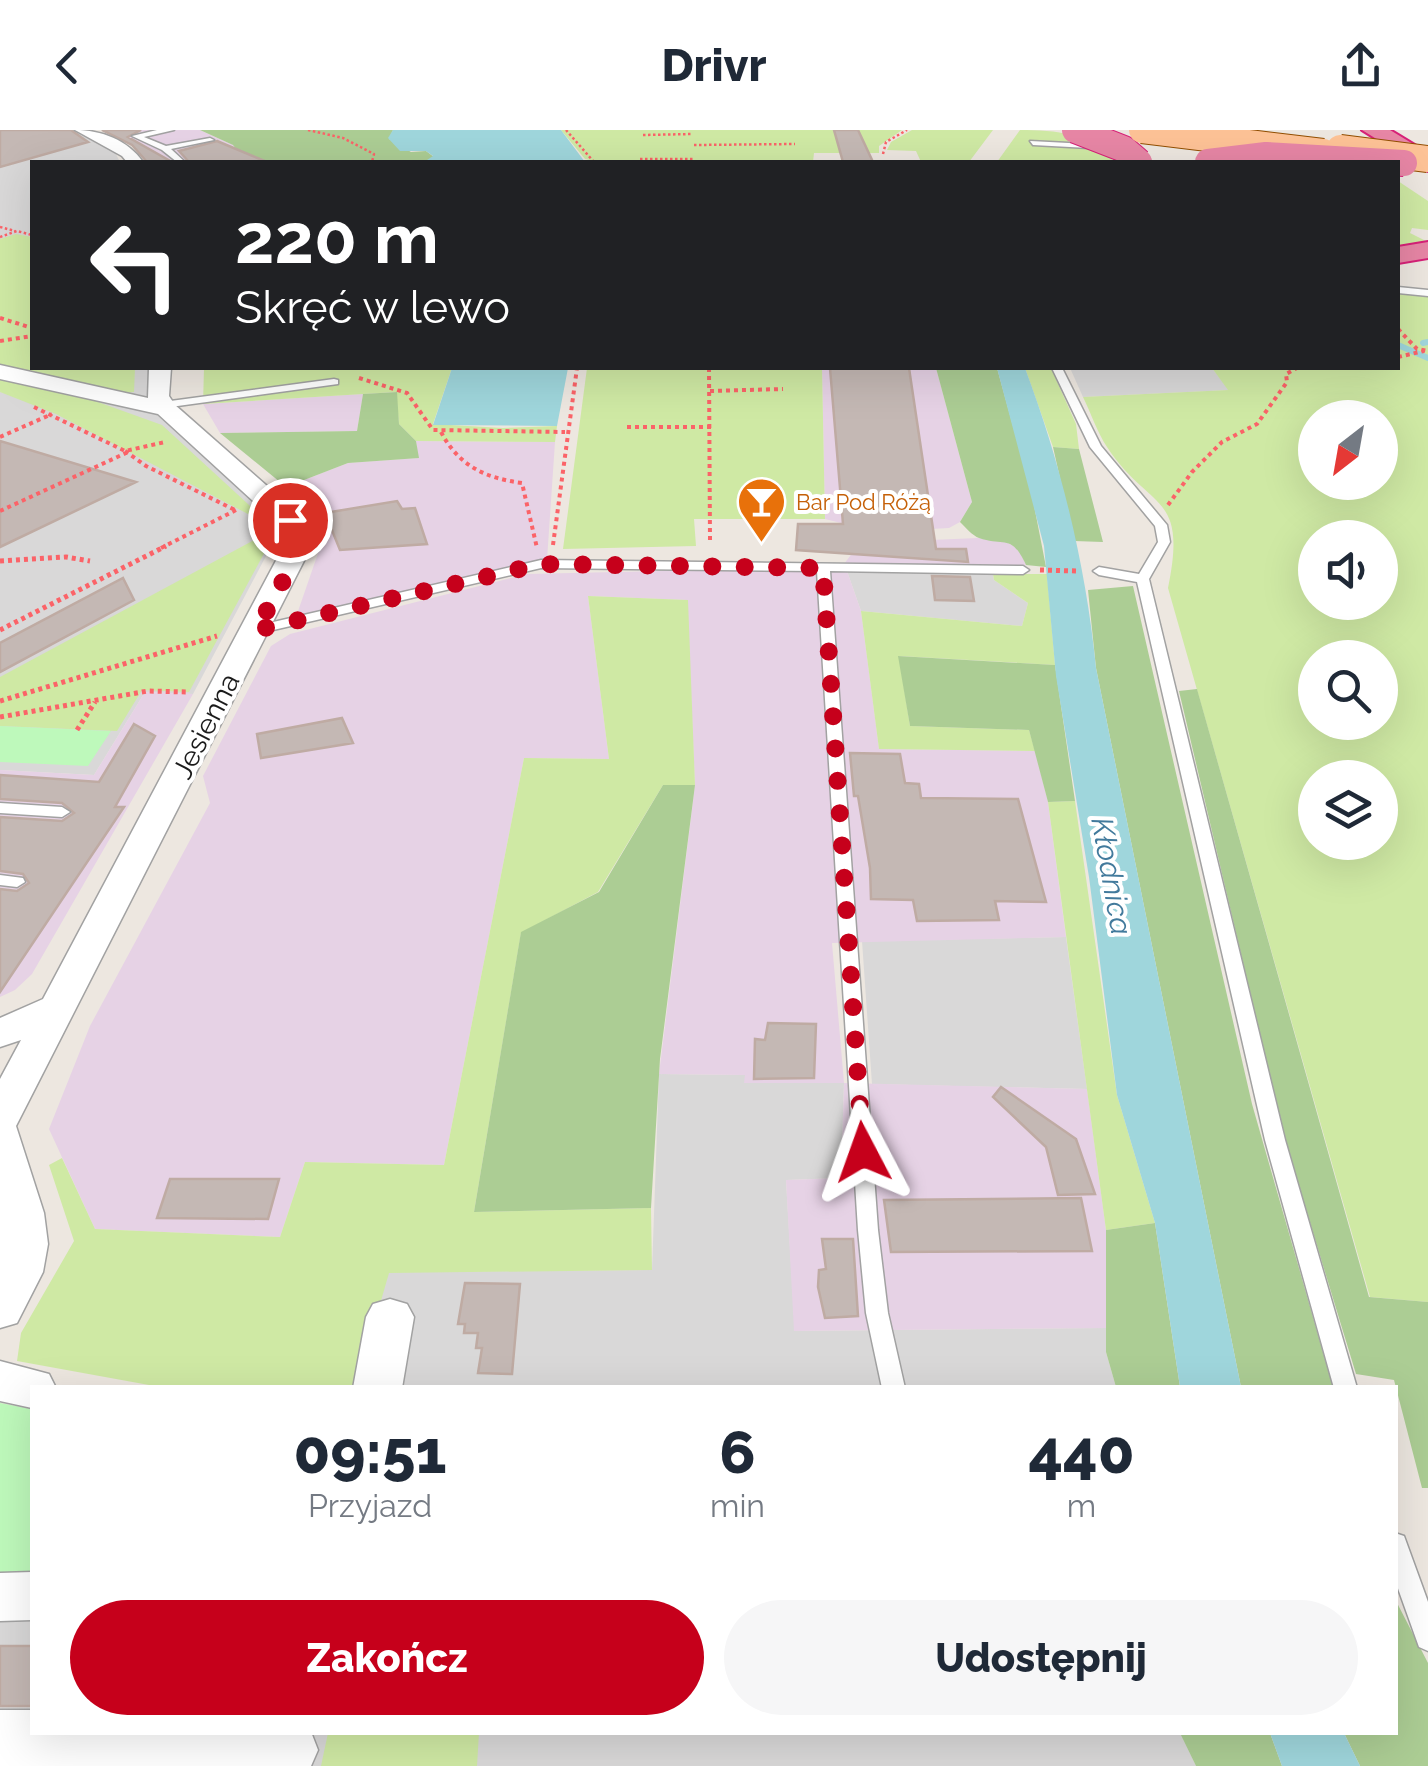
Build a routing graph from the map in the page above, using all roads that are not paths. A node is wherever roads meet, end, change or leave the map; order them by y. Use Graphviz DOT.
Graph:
graph roads {
  1 [pos="83,130"];
  2 [pos="170,130"];
  3 [pos="1076,130"];
  4 [pos="1193,130"];
  5 [pos="1338,130"];
  6 [pos="1374,130"];
  7 [pos="1412,130"];
  8 [pos="1298,136"];
  9 [pos="210,140"];
  10 [pos="1428,140"];
  11 [pos="1033,143"];
  12 [pos="1138,145"];
  13 [pos="165,148"];
  14 [pos="1246,150"];
  15 [pos="1215,154"];
  16 [pos="134,160"];
  17 [pos="180,160"];
  18 [pos="1305,160"];
  19 [pos="1316,160"];
  20 [pos="1361,160"];
  21 [pos="1382,160"];
  22 [pos="1397,160"];
  23 [pos="1417,170"];
  24 [pos="1428,250"];
  25 [pos="1400,255"];
  26 [pos="1400,280"];
  27 [pos="1428,282"];
  28 [pos="1400,290"];
  29 [pos="1428,293"];
  30 [pos="160,370"];
  31 [pos="1058,370"];
  32 [pos="0,372"];
  33 [pos="334,382"];
  34 [pos="164,407"];
  35 [pos="823,568"];
  36 [pos="1023,570"];
  37 [pos="1099,571"];
  38 [pos="1144,579"];
  39 [pos="256,630"];
  40 [pos="0,808"];
  41 [pos="62,812"];
  42 [pos="55,1008"];
  43 [pos="0,1034"];
  44 [pos="0,1118"];
  45 [pos="0,1135"];
  46 [pos="11,1240"];
  47 [pos="0,1310"];
  48 [pos="390,1318"];
  49 [pos="0,1381"];
  50 [pos="378,1385"];
  51 [pos="893,1385"];
  52 [pos="1345,1385"];
  53 [pos="30,1388"];
  54 [pos="1398,1553"];
  55 [pos="30,1596"];
  56 [pos="0,1597"];
  57 [pos="1428,1639"];
  58 [pos="0,1738"];
  59 [pos="289,1749"];
  1 -- 16 [label="street"];
  2 -- 13 [label="lane"];
  3 -- 12 [label="highway, bridge"];
  4 -- 20 [label="main road, bridge"];
  5 -- 22 [label="highway"];
  6 -- 23 [label="highway"];
  7 -- 10 [label="highway"];
  8 -- 21 [label="main road, bridge"];
  9 -- 13 [label="lane"];
  11 -- 12 [label="lane"];
  12 -- 15 [label="lane"];
  12 -- 18 [label="main road, bridge"];
  13 -- 17 [label="lane"];
  14 -- 15 [label="lane"];
  15 -- 19 [label="highway, bridge"];
  24 -- 25 [label="highway"];
  26 -- 27 [label="highway"];
  28 -- 29 [label="lane"];
  30 -- 34 [label="street"];
  31 -- 38 [label="lane"];
  32 -- 34 [label="street"];
  33 -- 34 [label="lane"];
  34 -- 39 [label="street, Jesienna"];
  35 -- 36 [label="lane"];
  35 -- 39 [label="lane"];
  35 -- 51 [label="lane"];
  37 -- 38 [label="lane"];
  38 -- 52 [label="lane"];
  39 -- 42 [label="street, Jesienna"];
  40 -- 41 [label="lane"];
  42 -- 43 [label="street"];
  42 -- 44 [label="street, Jesienna"];
  45 -- 46 [label="street"];
  46 -- 47 [label="street"];
  48 -- 50 [label="street"];
  49 -- 53 [label="street"];
  54 -- 57 [label="lane"];
  55 -- 56 [label="street"];
  58 -- 59 [label="street"];
}
